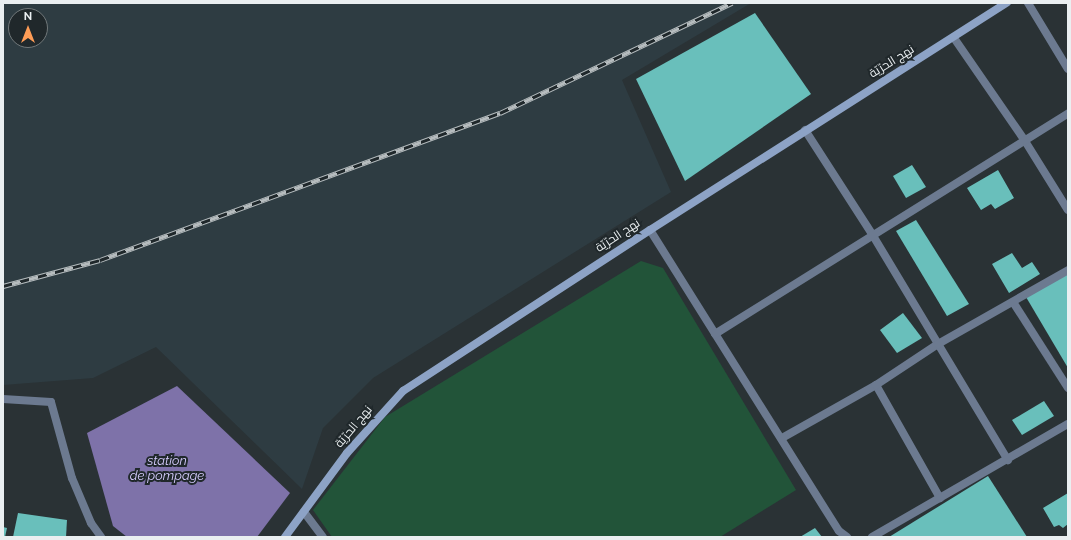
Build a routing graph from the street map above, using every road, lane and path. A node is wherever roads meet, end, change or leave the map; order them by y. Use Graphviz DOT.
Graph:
graph roads {
  1 [pos="1007,3"];
  2 [pos="1028,3"];
  3 [pos="954,38"];
  4 [pos="1068,68"];
  5 [pos="1068,112"];
  6 [pos="805,130"];
  7 [pos="1025,141"];
  8 [pos="1068,210"];
  9 [pos="650,230"];
  10 [pos="872,234"];
  11 [pos="1068,270"];
  12 [pos="1013,302"];
  13 [pos="715,334"];
  14 [pos="938,344"];
  15 [pos="876,385"];
  16 [pos="1068,388"];
  17 [pos="3,400"];
  18 [pos="1068,424"];
  19 [pos="782,438"];
  20 [pos="1008,460"];
  21 [pos="940,498"];
  22 [pos="304,512"];
  23 [pos="101,537"];
  24 [pos="285,537"];
  25 [pos="323,537"];
  26 [pos="847,537"];
  27 [pos="872,537"];
  1 -- 3 [label="street, نهج الحرّيّة"];
  2 -- 4 [label="street"];
  3 -- 6 [label="street, نهج الحرّيّة"];
  3 -- 7 [label="street"];
  5 -- 7 [label="street"];
  6 -- 9 [label="street, نهج الحرّيّة"];
  6 -- 10 [label="street"];
  7 -- 8 [label="street"];
  7 -- 10 [label="street"];
  9 -- 13 [label="street"];
  9 -- 22 [label="street, نهج الحرّيّة"];
  10 -- 13 [label="street"];
  10 -- 14 [label="street"];
  11 -- 12 [label="street"];
  12 -- 14 [label="street"];
  12 -- 16 [label="street"];
  13 -- 19 [label="street"];
  14 -- 15 [label="street"];
  14 -- 20 [label="street"];
  15 -- 19 [label="street"];
  15 -- 21 [label="street"];
  17 -- 23 [label="street"];
  18 -- 20 [label="street"];
  19 -- 26 [label="street"];
  20 -- 21 [label="street"];
  21 -- 27 [label="street"];
  22 -- 24 [label="street, نهج الحرّيّة"];
  22 -- 25 [label="street"];
}
